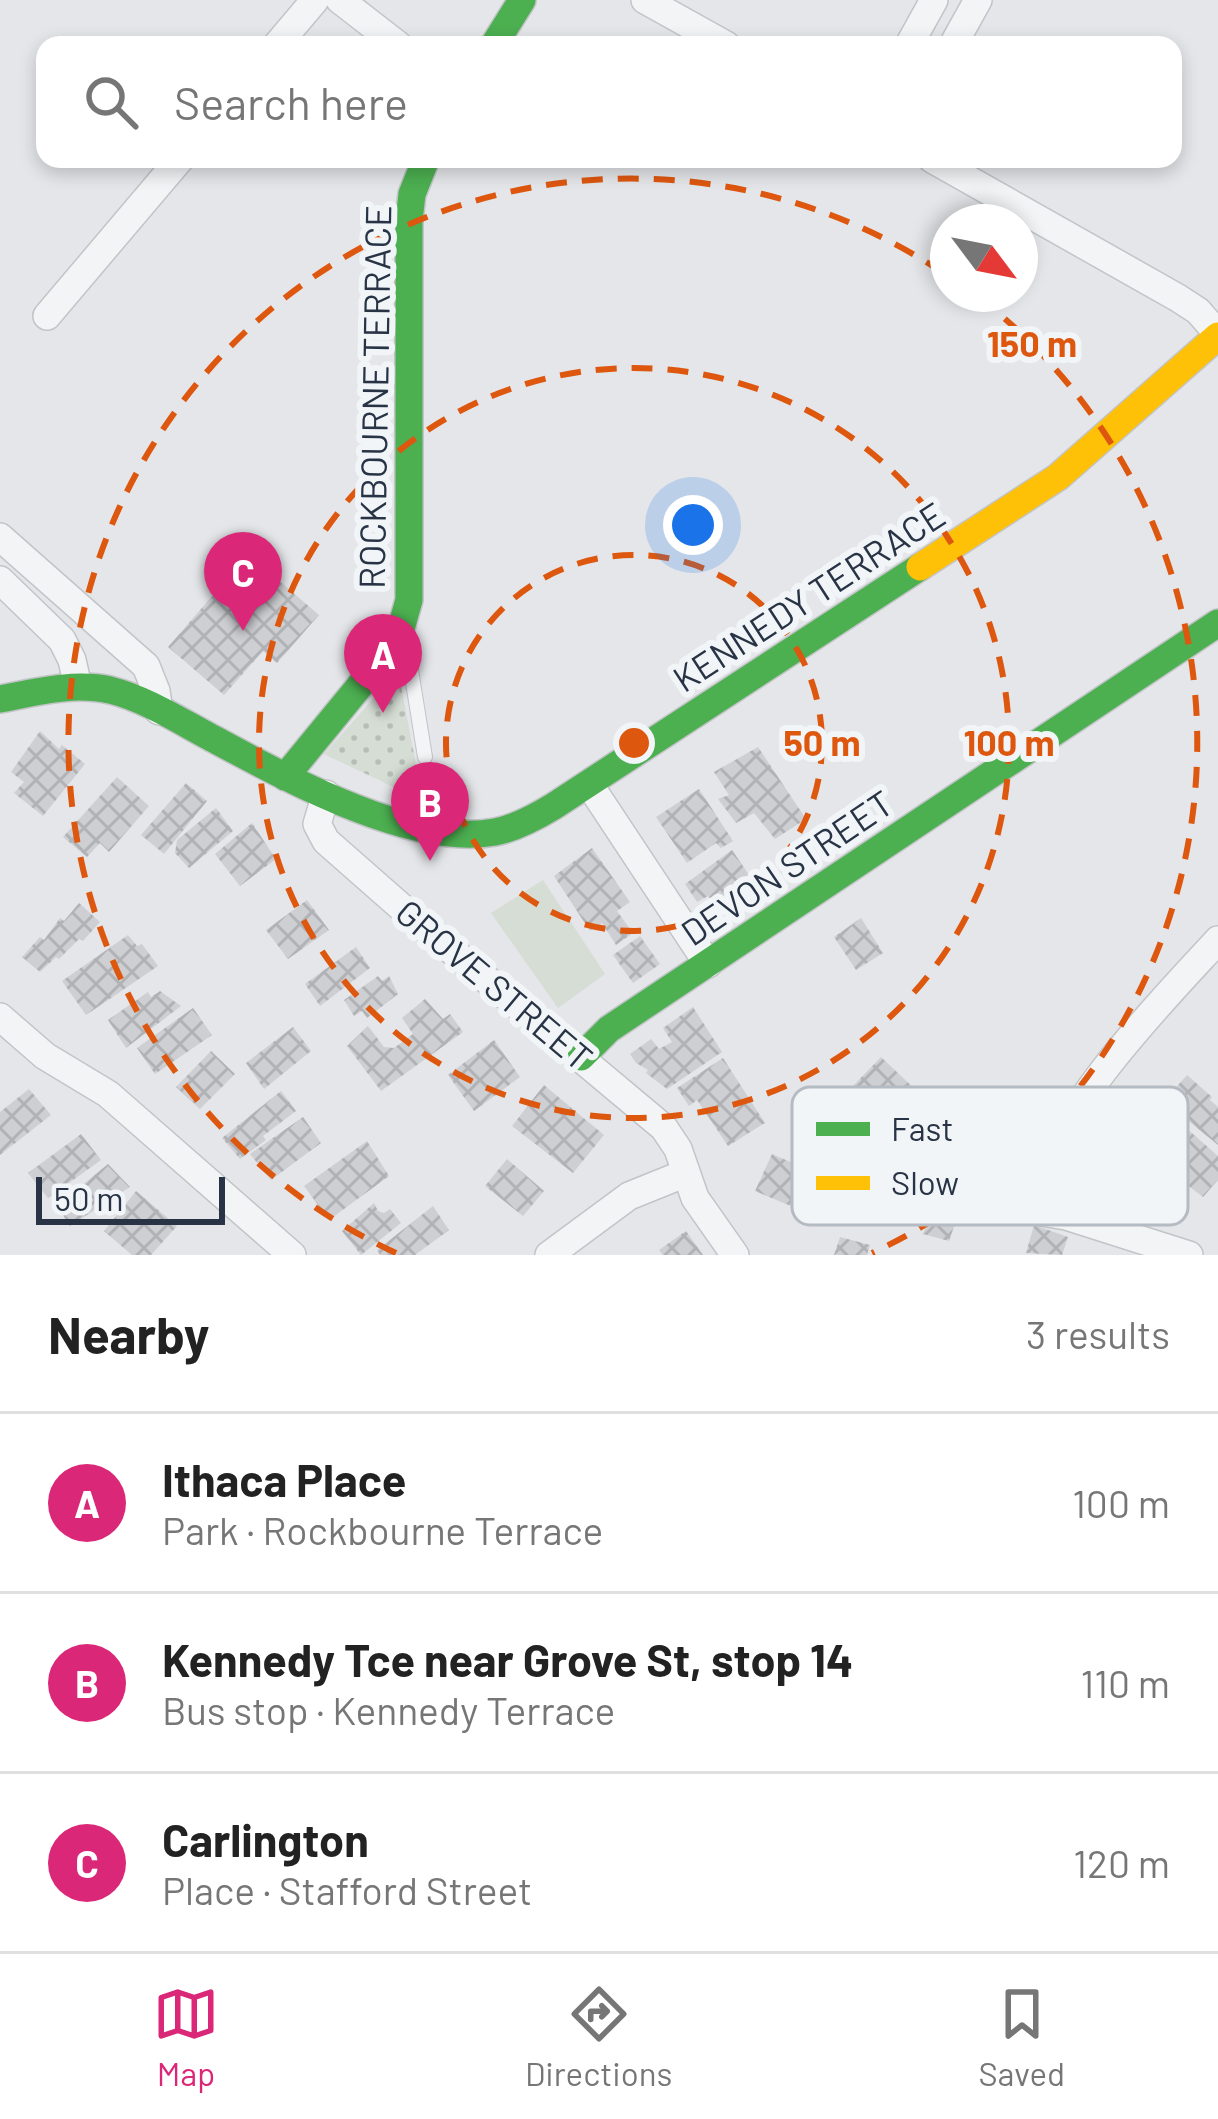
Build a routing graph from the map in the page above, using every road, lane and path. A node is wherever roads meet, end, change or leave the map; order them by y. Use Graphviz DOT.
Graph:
graph roads {
  1 [pos="315,0"];
  2 [pos="340,0"];
  3 [pos="522,0"];
  4 [pos="645,0"];
  5 [pos="934,0"];
  6 [pos="978,0"];
  7 [pos="285,36"];
  8 [pos="386,36"];
  9 [pos="500,36"];
  10 [pos="710,36"];
  11 [pos="914,36"];
  12 [pos="958,36"];
  13 [pos="172,168"];
  14 [pos="422,168"];
  15 [pos="948,168"];
  16 [pos="46,316"];
  17 [pos="1218,335"];
  18 [pos="0,536"];
  19 [pos="0,580"];
  20 [pos="1218,623"];
  21 [pos="396,637"];
  22 [pos="78,688"];
  23 [pos="0,699"];
  24 [pos="159,710"];
  25 [pos="425,757"];
  26 [pos="285,777"];
  27 [pos="589,784"];
  28 [pos="326,794"];
  29 [pos="1218,940"];
  30 [pos="708,964"];
  31 [pos="0,1017"];
  32 [pos="580,1057"];
  33 [pos="1093,1087"];
  34 [pos="686,1173"];
  35 [pos="1094,1225"];
  36 [pos="292,1255"];
  37 [pos="549,1255"];
  38 [pos="735,1255"];
  39 [pos="1189,1255"];
  1 -- 7 [label="street"];
  2 -- 8 [label="street"];
  3 -- 9 [label="street"];
  4 -- 10 [label="street"];
  5 -- 11 [label="street"];
  6 -- 12 [label="street"];
  13 -- 16 [label="street"];
  14 -- 21 [label="street, ROCKBOURNE TERRACE"];
  15 -- 17 [label="street"];
  17 -- 27 [label="street, KENNEDY TERRACE"];
  18 -- 24 [label="street"];
  19 -- 22 [label="street"];
  20 -- 30 [label="street, DEVON STREET"];
  21 -- 25 [label="lane, ROCKBOURNE TERRACE"];
  21 -- 26 [label="street, ROCKBOURNE TERRACE"];
  22 -- 23 [label="street, KENNEDY TERRACE"];
  22 -- 24 [label="street, KENNEDY TERRACE"];
  24 -- 26 [label="street, KENNEDY TERRACE"];
  26 -- 28 [label="street, KENNEDY TERRACE"];
  27 -- 28 [label="street, KENNEDY TERRACE"];
  27 -- 30 [label="street"];
  28 -- 32 [label="street, GROVE STREET"];
  29 -- 33 [label="street"];
  30 -- 32 [label="street, DEVON STREET"];
  31 -- 36 [label="street"];
  32 -- 34 [label="street, GROVE STREET"];
  34 -- 37 [label="street"];
  34 -- 38 [label="street, GROVE STREET"];
  35 -- 39 [label="street"];
}
